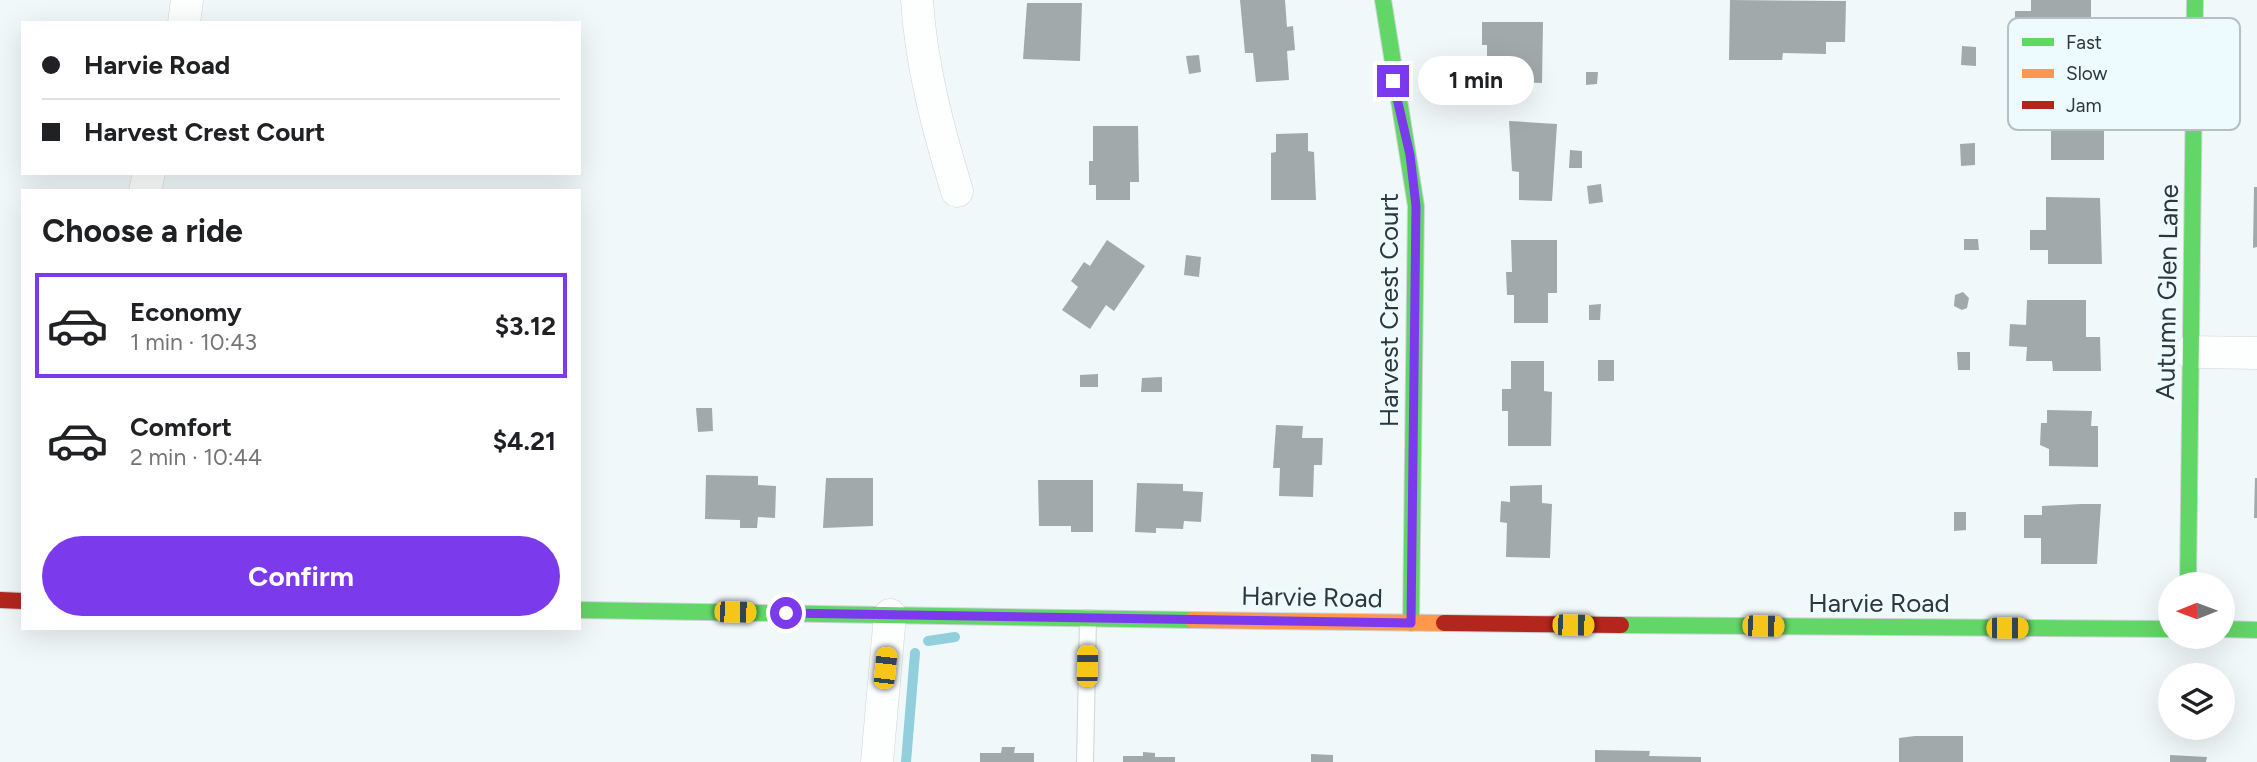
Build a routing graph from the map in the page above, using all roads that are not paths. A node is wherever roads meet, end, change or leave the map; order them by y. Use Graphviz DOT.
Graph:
graph roads {
  1 [pos="187,0"];
  2 [pos="917,0"];
  3 [pos="1383,0"];
  4 [pos="2195,0"];
  5 [pos="2195,18"];
  6 [pos="184,21"];
  7 [pos="2193,130"];
  8 [pos="957,191"];
  9 [pos="2190,352"];
  10 [pos="2257,353"];
  11 [pos="2188,572"];
  12 [pos="0,600"];
  13 [pos="21,601"];
  14 [pos="581,610"];
  15 [pos="890,615"];
  16 [pos="1088,618"];
  17 [pos="1411,623"];
  18 [pos="2158,629"];
  19 [pos="2235,629"];
  20 [pos="2257,630"];
  21 [pos="877,762"];
  22 [pos="1085,762"];
  1 -- 6 [label="street"];
  2 -- 8 [label="street"];
  3 -- 17 [label="street, Harvest Crest Court"];
  4 -- 5 [label="street, Autumn Glen Lane"];
  7 -- 9 [label="street, Autumn Glen Lane"];
  9 -- 10 [label="street"];
  9 -- 11 [label="street, Autumn Glen Lane"];
  12 -- 13 [label="street"];
  14 -- 15 [label="street, Harvie Road"];
  15 -- 16 [label="street, Harvie Road"];
  15 -- 21 [label="street"];
  16 -- 17 [label="street, Harvie Road"];
  16 -- 22 [label="lane"];
  17 -- 18 [label="street, Harvie Road"];
  19 -- 20 [label="street"];
}
